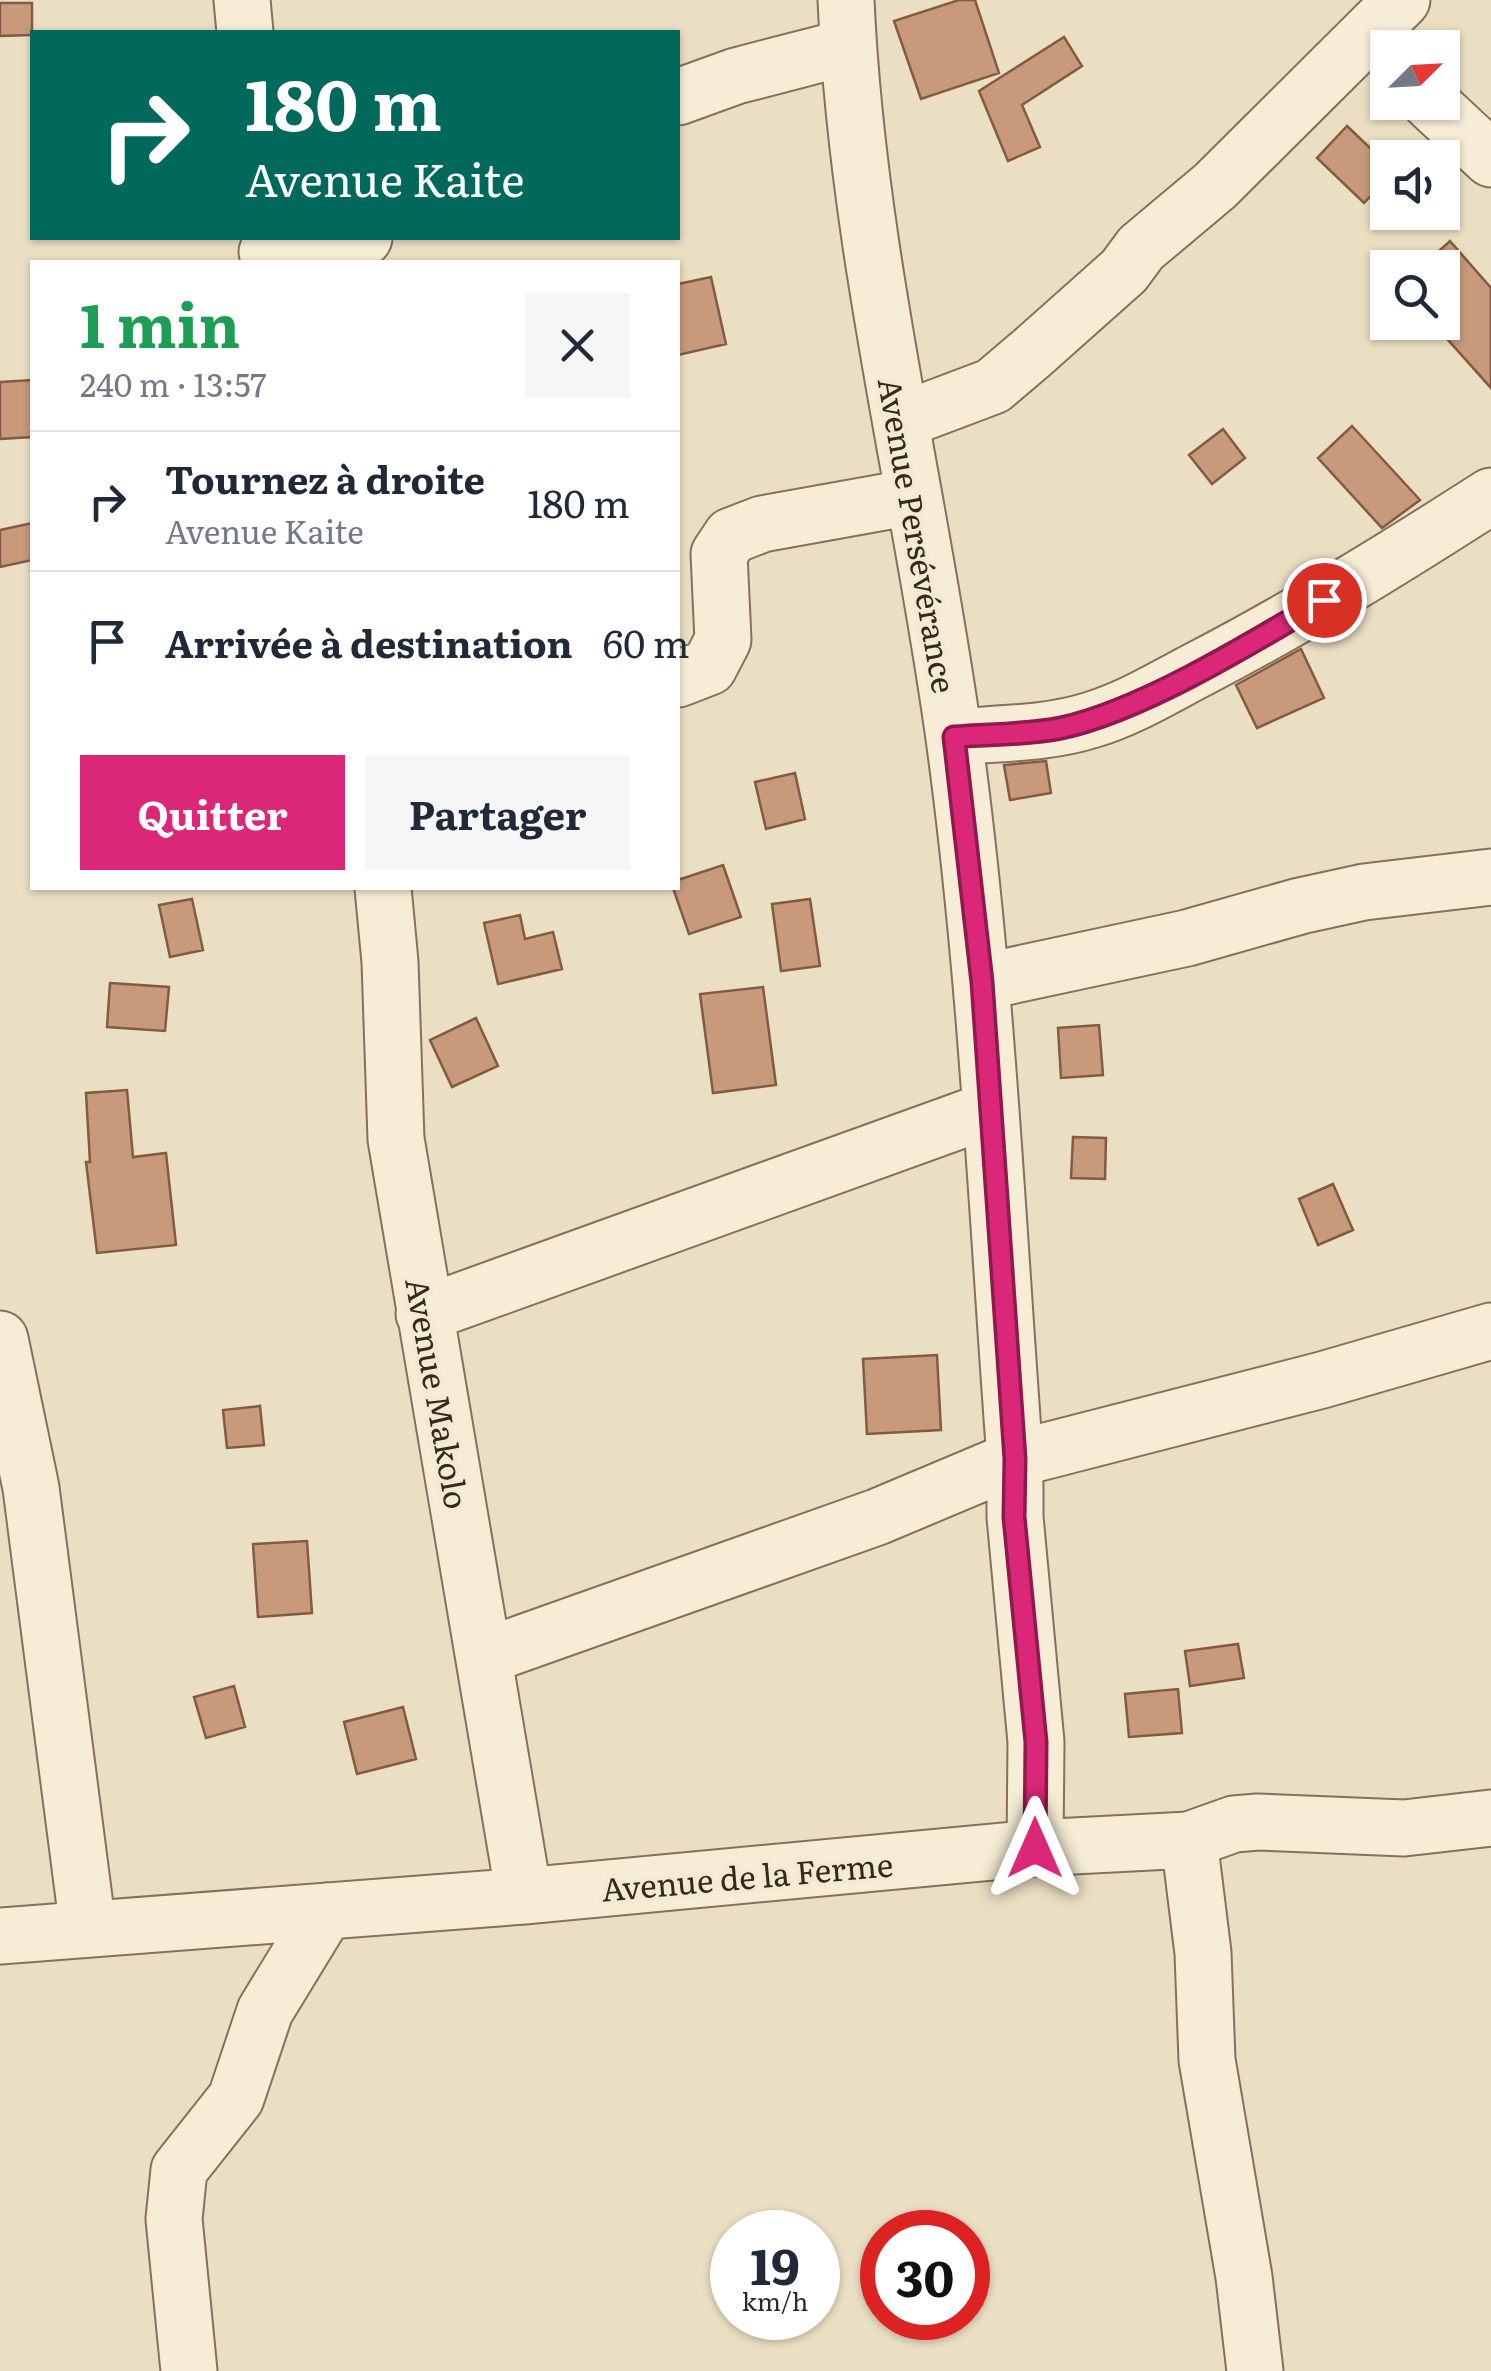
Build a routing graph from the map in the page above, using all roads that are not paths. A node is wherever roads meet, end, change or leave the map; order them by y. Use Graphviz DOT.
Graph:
graph roads {
  1 [pos="242,0"];
  2 [pos="1402,0"];
  3 [pos="847,23"];
  4 [pos="245,30"];
  5 [pos="1387,30"];
  6 [pos="1370,57"];
  7 [pos="680,96"];
  8 [pos="1449,120"];
  9 [pos="1491,159"];
  10 [pos="357,240"];
  11 [pos="266,251"];
  12 [pos="902,420"];
  13 [pos="1491,496"];
  14 [pos="912,497"];
  15 [pos="680,678"];
  16 [pos="954,737"];
  17 [pos="1491,877"];
  18 [pos="382,890"];
  19 [pos="982,982"];
  20 [pos="989,1110"];
  21 [pos="424,1314"];
  22 [pos="1491,1331"];
  23 [pos="0,1338"];
  24 [pos="1015,1459"];
  25 [pos="486,1656"];
  26 [pos="1491,1818"];
  27 [pos="1190,1840"];
  28 [pos="1035,1848"];
  29 [pos="524,1896"];
  30 [pos="326,1911"];
  31 [pos="88,1929"];
  32 [pos="0,1936"];
  33 [pos="188,2371"];
  34 [pos="1255,2371"];
  1 -- 4 [label="street"];
  2 -- 5 [label="street"];
  3 -- 7 [label="street"];
  3 -- 12 [label="street, Avenue Persévérance"];
  6 -- 12 [label="street"];
  8 -- 9 [label="street"];
  10 -- 11 [label="street"];
  12 -- 14 [label="street, Avenue Persévérance"];
  13 -- 16 [label="street"];
  14 -- 15 [label="street"];
  14 -- 16 [label="street, Avenue Persévérance"];
  16 -- 19 [label="street, Avenue Persévérance"];
  17 -- 19 [label="street"];
  18 -- 21 [label="street, Avenue Makolo"];
  19 -- 20 [label="street, Avenue Persévérance"];
  20 -- 21 [label="street"];
  20 -- 24 [label="street, Avenue Persévérance"];
  21 -- 25 [label="street, Avenue Makolo"];
  22 -- 24 [label="street"];
  23 -- 31 [label="street"];
  24 -- 25 [label="street"];
  24 -- 28 [label="street, Avenue Persévérance"];
  25 -- 29 [label="street, Avenue Makolo"];
  26 -- 27 [label="street, Avenue de la Ferme"];
  27 -- 28 [label="street, Avenue de la Ferme"];
  27 -- 34 [label="street"];
  28 -- 29 [label="street, Avenue de la Ferme"];
  29 -- 30 [label="street, Avenue de la Ferme"];
  30 -- 31 [label="street, Avenue de la Ferme"];
  30 -- 33 [label="street"];
  31 -- 32 [label="street, Avenue de la Ferme"];
}
